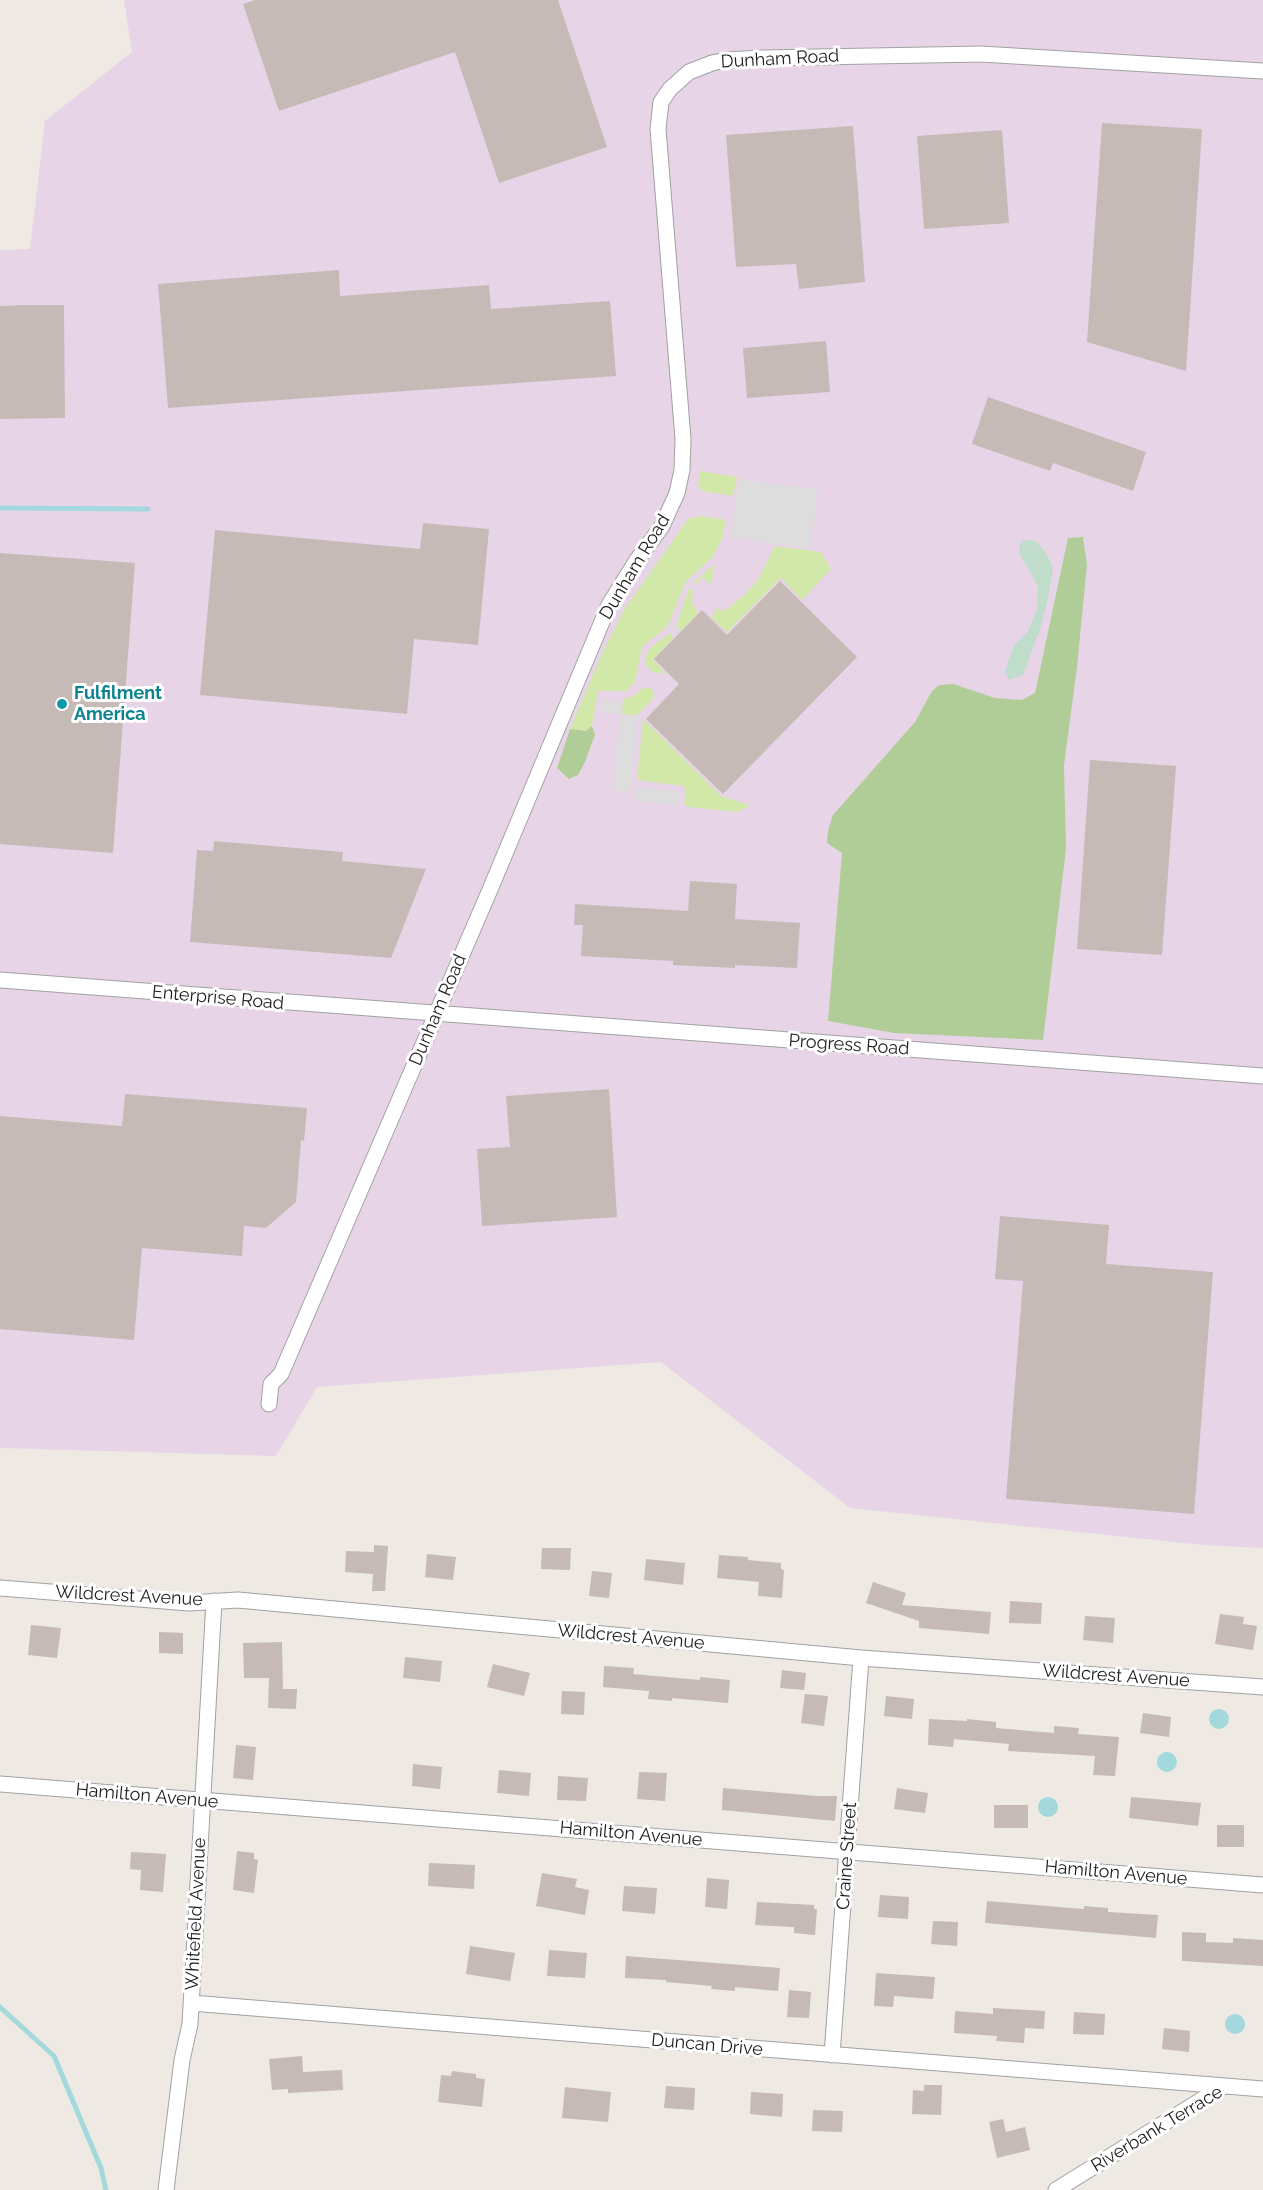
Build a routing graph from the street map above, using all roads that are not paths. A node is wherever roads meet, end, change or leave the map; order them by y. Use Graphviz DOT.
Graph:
graph roads {
  1 [pos="1263,71"];
  2 [pos="0,980"];
  3 [pos="435,1015"];
  4 [pos="1263,1076"];
  5 [pos="269,1404"];
  6 [pos="0,1588"];
  7 [pos="214,1601"];
  8 [pos="861,1658"];
  9 [pos="1263,1687"];
  10 [pos="0,1784"];
  11 [pos="202,1800"];
  12 [pos="847,1852"];
  13 [pos="1263,1885"];
  14 [pos="191,2003"];
  15 [pos="832,2055"];
  16 [pos="1224,2086"];
  17 [pos="1263,2089"];
  18 [pos="166,2190"];
  19 [pos="1056,2190"];
  1 -- 3 [label="street, Dunham Road"];
  2 -- 3 [label="street, Enterprise Road"];
  3 -- 4 [label="street, Progress Road"];
  3 -- 5 [label="street, Dunham Road"];
  6 -- 7 [label="street, Wildcrest Avenue"];
  7 -- 8 [label="street, Wildcrest Avenue"];
  7 -- 11 [label="street, Whitefield Avenue"];
  8 -- 9 [label="street, Wildcrest Avenue"];
  8 -- 12 [label="street, Craine Street"];
  10 -- 11 [label="street, Hamilton Avenue"];
  11 -- 12 [label="street, Hamilton Avenue"];
  11 -- 14 [label="street, Whitefield Avenue"];
  12 -- 13 [label="street, Hamilton Avenue"];
  12 -- 15 [label="street, Craine Street"];
  14 -- 15 [label="street, Duncan Drive"];
  14 -- 18 [label="street, Whitefield Avenue"];
  15 -- 16 [label="street, Duncan Drive"];
  16 -- 17 [label="street, Riverbank Terrace"];
  16 -- 19 [label="street, Riverbank Terrace"];
}
